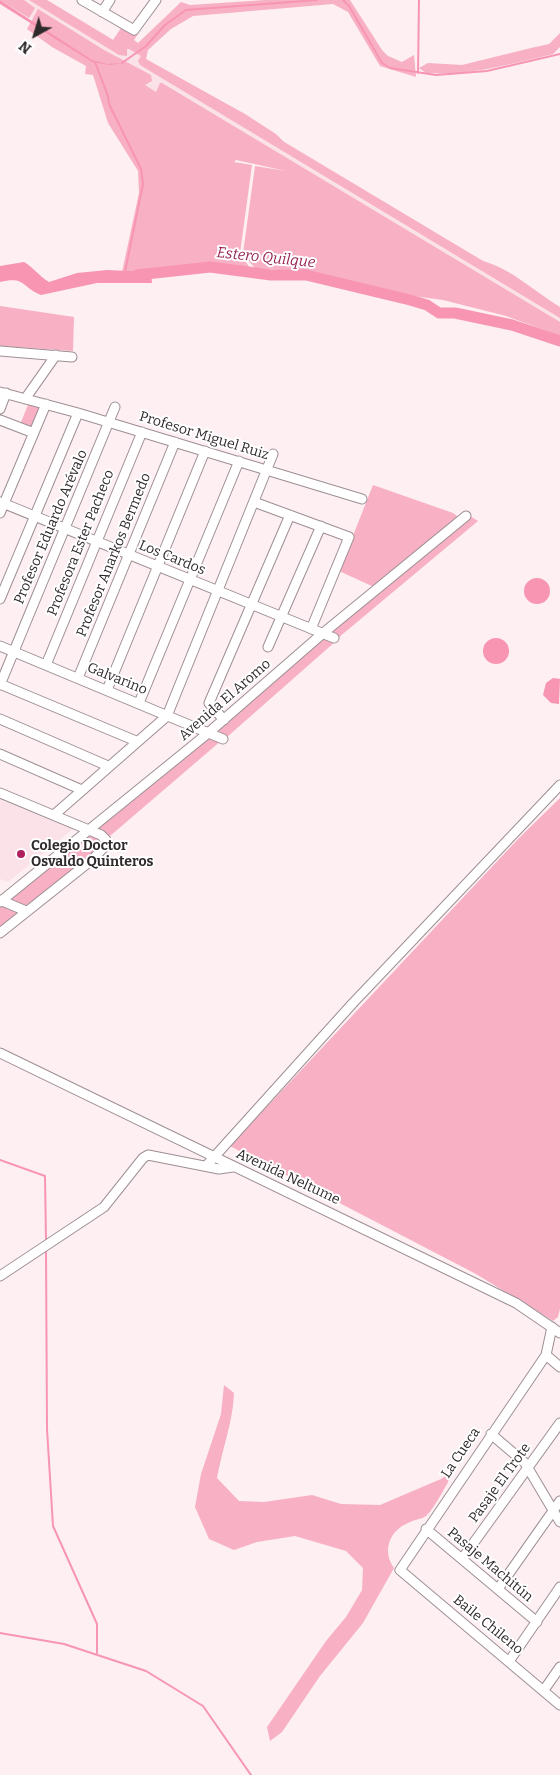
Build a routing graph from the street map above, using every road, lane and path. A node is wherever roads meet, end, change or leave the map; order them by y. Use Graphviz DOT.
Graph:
graph roads {
  1 [pos="82,0"];
  2 [pos="110,0"];
  3 [pos="156,0"];
  4 [pos="102,12"];
  5 [pos="0,351"];
  6 [pos="56,355"];
  7 [pos="72,356"];
  8 [pos="3,393"];
  9 [pos="25,399"];
  10 [pos="42,403"];
  11 [pos="115,407"];
  12 [pos="0,409"];
  13 [pos="78,413"];
  14 [pos="0,420"];
  15 [pos="110,422"];
  16 [pos="142,432"];
  17 [pos="34,433"];
  18 [pos="175,442"];
  19 [pos="205,451"];
  20 [pos="273,454"];
  21 [pos="238,462"];
  22 [pos="268,470"];
  23 [pos="362,499"];
  24 [pos="254,502"];
  25 [pos="1,506"];
  26 [pos="290,515"];
  27 [pos="34,516"];
  28 [pos="466,516"];
  29 [pos="321,526"];
  30 [pos="65,529"];
  31 [pos="97,542"];
  32 [pos="129,555"];
  33 [pos="158,566"];
  34 [pos="190,580"];
  35 [pos="217,591"];
  36 [pos="0,598"];
  37 [pos="252,605"];
  38 [pos="282,617"];
  39 [pos="311,629"];
  40 [pos="322,634"];
  41 [pos="334,638"];
  42 [pos="0,646"];
  43 [pos="268,647"];
  44 [pos="14,652"];
  45 [pos="46,665"];
  46 [pos="78,678"];
  47 [pos="0,684"];
  48 [pos="107,690"];
  49 [pos="139,703"];
  50 [pos="167,716"];
  51 [pos="0,719"];
  52 [pos="224,720"];
  53 [pos="207,734"];
  54 [pos="222,739"];
  55 [pos="136,741"];
  56 [pos="0,754"];
  57 [pos="108,766"];
  58 [pos="560,785"];
  59 [pos="82,790"];
  60 [pos="0,793"];
  61 [pos="54,815"];
  62 [pos="88,830"];
  63 [pos="1,901"];
  64 [pos="26,912"];
  65 [pos="0,933"];
  66 [pos="0,1053"];
  67 [pos="214,1157"];
  68 [pos="206,1166"];
  69 [pos="234,1167"];
  70 [pos="0,1276"];
  71 [pos="556,1330"];
  72 [pos="546,1355"];
  73 [pos="560,1367"];
  74 [pos="560,1424"];
  75 [pos="491,1434"];
  76 [pos="528,1468"];
  77 [pos="560,1501"];
  78 [pos="554,1511"];
  79 [pos="560,1522"];
  80 [pos="426,1529"];
  81 [pos="462,1559"];
  82 [pos="400,1567"];
  83 [pos="560,1587"];
  84 [pos="498,1589"];
  85 [pos="537,1622"];
  86 [pos="510,1660"];
  87 [pos="560,1667"];
  88 [pos="544,1690"];
  89 [pos="560,1705"];
  1 -- 4 [label="street"];
  2 -- 4 [label="street"];
  3 -- 4 [label="street"];
  5 -- 6 [label="street"];
  6 -- 7 [label="street"];
  6 -- 9 [label="street"];
  8 -- 9 [label="street, Profesor Miguel Ruiz"];
  8 -- 12 [label="street"];
  9 -- 10 [label="street, Profesor Miguel Ruiz"];
  10 -- 13 [label="street, Profesor Miguel Ruiz"];
  10 -- 17 [label="street"];
  11 -- 15 [label="street, Profesor Eduardo Arévalo"];
  13 -- 15 [label="street, Profesor Miguel Ruiz"];
  13 -- 27 [label="street"];
  14 -- 17 [label="street"];
  15 -- 16 [label="street, Profesor Miguel Ruiz"];
  15 -- 30 [label="street, Profesor Eduardo Arévalo"];
  16 -- 18 [label="street, Profesor Miguel Ruiz"];
  16 -- 31 [label="street, Profesora Ester Pacheco"];
  17 -- 25 [label="street"];
  18 -- 19 [label="street, Profesor Miguel Ruiz"];
  18 -- 32 [label="street, Profesor Anarkos Bermedo"];
  19 -- 21 [label="street, Profesor Miguel Ruiz"];
  19 -- 33 [label="street"];
  20 -- 22 [label="street"];
  21 -- 22 [label="street, Profesor Miguel Ruiz"];
  21 -- 34 [label="street"];
  22 -- 23 [label="street, Profesor Miguel Ruiz"];
  22 -- 24 [label="street"];
  24 -- 26 [label="street"];
  24 -- 35 [label="street"];
  25 -- 27 [label="street, Los Cardos"];
  26 -- 29 [label="street"];
  26 -- 37 [label="street"];
  27 -- 30 [label="street, Los Cardos"];
  27 -- 36 [label="street"];
  28 -- 40 [label="street, Avenida El Aromo"];
  29 -- 38 [label="street"];
  29 -- 39 [label="street"];
  30 -- 31 [label="street, Los Cardos"];
  30 -- 44 [label="street, Profesor Eduardo Arévalo"];
  31 -- 32 [label="street, Los Cardos"];
  31 -- 45 [label="street, Profesora Ester Pacheco"];
  32 -- 33 [label="street, Los Cardos"];
  32 -- 46 [label="street, Profesor Anarkos Bermedo"];
  33 -- 34 [label="street, Los Cardos"];
  33 -- 48 [label="street"];
  34 -- 35 [label="street, Los Cardos"];
  34 -- 49 [label="street"];
  35 -- 37 [label="street, Los Cardos"];
  35 -- 50 [label="street"];
  37 -- 38 [label="street, Los Cardos"];
  37 -- 52 [label="street"];
  38 -- 39 [label="street, Los Cardos"];
  38 -- 43 [label="street"];
  39 -- 40 [label="street, Los Cardos"];
  40 -- 41 [label="street, Los Cardos"];
  40 -- 52 [label="street, Avenida El Aromo"];
  42 -- 44 [label="street, Galvarino"];
  44 -- 45 [label="street, Galvarino"];
  44 -- 47 [label="street, Profesor Eduardo Arévalo"];
  45 -- 46 [label="street, Galvarino"];
  46 -- 48 [label="street, Galvarino"];
  47 -- 55 [label="street"];
  48 -- 49 [label="street, Galvarino"];
  49 -- 50 [label="street, Galvarino"];
  50 -- 53 [label="street, Galvarino"];
  50 -- 55 [label="street"];
  51 -- 57 [label="street"];
  52 -- 53 [label="street, Avenida El Aromo"];
  53 -- 54 [label="street, Galvarino"];
  53 -- 62 [label="street, Avenida El Aromo"];
  55 -- 57 [label="street"];
  56 -- 59 [label="street"];
  57 -- 59 [label="street"];
  58 -- 67 [label="street"];
  59 -- 61 [label="street"];
  60 -- 61 [label="street"];
  61 -- 62 [label="street"];
  62 -- 63 [label="street, Avenida El Aromo"];
  62 -- 64 [label="street"];
  63 -- 64 [label="street"];
  64 -- 65 [label="street"];
  66 -- 67 [label="street, Avenida Neltume"];
  67 -- 68 [label="street"];
  67 -- 69 [label="street, Avenida Neltume"];
  68 -- 69 [label="street"];
  68 -- 70 [label="street"];
  69 -- 71 [label="street, Avenida Neltume"];
  71 -- 72 [label="street"];
  72 -- 73 [label="street"];
  72 -- 75 [label="street, La Cueca"];
  74 -- 76 [label="street, Pasaje El Trote"];
  75 -- 76 [label="street"];
  75 -- 80 [label="street, La Cueca"];
  76 -- 78 [label="street"];
  76 -- 81 [label="street, Pasaje El Trote"];
  77 -- 78 [label="street"];
  78 -- 79 [label="street"];
  78 -- 84 [label="street"];
  80 -- 81 [label="street, Pasaje Machitún"];
  80 -- 82 [label="street, La Cueca"];
  81 -- 84 [label="street, Pasaje Machitún"];
  82 -- 86 [label="street, Baile Chileno"];
  83 -- 85 [label="street"];
  84 -- 85 [label="street, Pasaje Machitún"];
  85 -- 86 [label="street"];
  86 -- 88 [label="street, Baile Chileno"];
  87 -- 88 [label="street"];
  88 -- 89 [label="street, Baile Chileno"];
}
